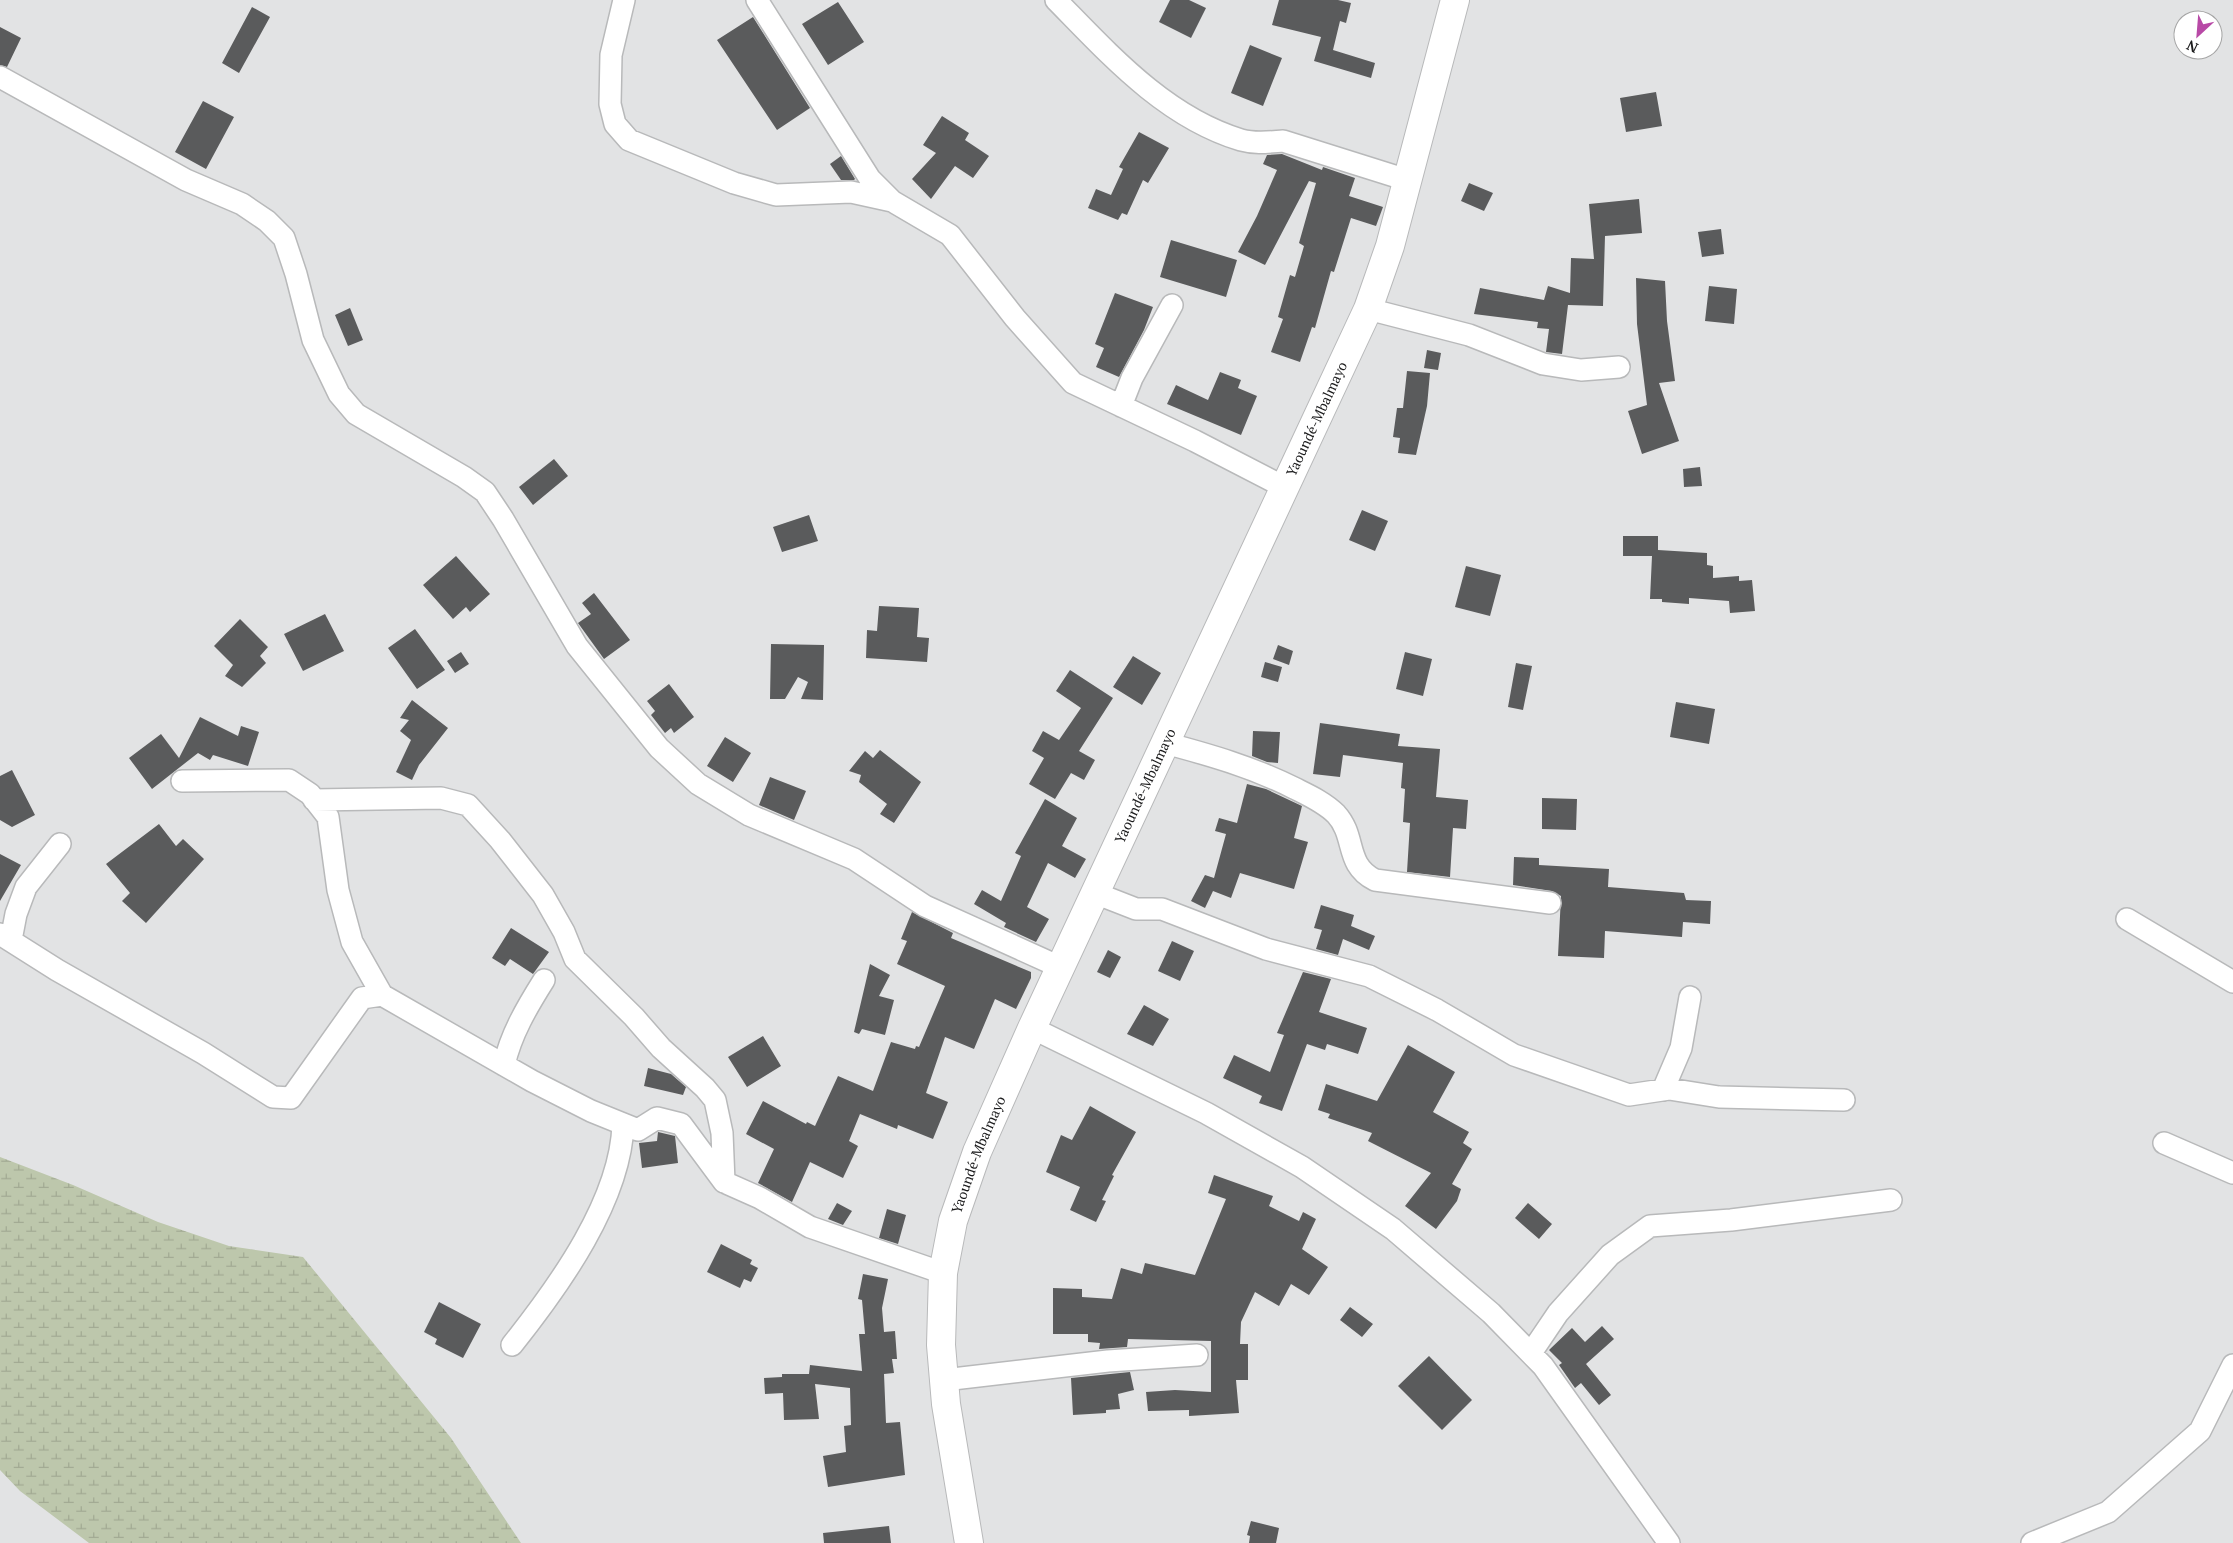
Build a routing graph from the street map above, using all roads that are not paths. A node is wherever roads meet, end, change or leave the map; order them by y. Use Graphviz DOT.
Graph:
graph roads {
  1 [pos="624,0"];
  2 [pos="757,0"];
  3 [pos="1056,0"];
  4 [pos="1444,0"];
  5 [pos="1454,0"];
  6 [pos="1444,44"];
  7 [pos="0,78"];
  8 [pos="1407,180"];
  9 [pos="892,201"];
  10 [pos="1172,305"];
  11 [pos="1368,309"];
  12 [pos="1619,367"];
  13 [pos="1121,406"];
  14 [pos="1286,488"];
  15 [pos="1165,744"];
  16 [pos="182,781"];
  17 [pos="314,800"];
  18 [pos="60,844"];
  19 [pos="1095,893"];
  20 [pos="1550,903"];
  21 [pos="2127,919"];
  22 [pos="6,937"];
  23 [pos="1062,968"];
  24 [pos="544,980"];
  25 [pos="2233,982"];
  26 [pos="382,995"];
  27 [pos="1690,997"];
  28 [pos="1032,1028"];
  29 [pos="504,1065"];
  30 [pos="1663,1090"];
  31 [pos="1844,1100"];
  32 [pos="623,1124"];
  33 [pos="2164,1143"];
  34 [pos="2233,1173"];
  35 [pos="724,1182"];
  36 [pos="1891,1200"];
  37 [pos="943,1274"];
  38 [pos="512,1344"];
  39 [pos="1531,1353"];
  40 [pos="1197,1355"];
  41 [pos="2233,1364"];
  42 [pos="944,1380"];
  43 [pos="969,1543"];
  44 [pos="1669,1543"];
  45 [pos="2032,1543"];
  1 -- 9 [label="street"];
  2 -- 9 [label="street"];
  3 -- 8 [label="street"];
  4 -- 6 [label="highway, Yaoundé-Mbalmayo"];
  5 -- 6 [label="highway, Yaoundé-Mbalmayo"];
  6 -- 8 [label="highway, Yaoundé-Mbalmayo"];
  7 -- 23 [label="street"];
  8 -- 11 [label="highway, Yaoundé-Mbalmayo"];
  9 -- 13 [label="street"];
  10 -- 13 [label="street"];
  11 -- 12 [label="street"];
  11 -- 14 [label="highway, Yaoundé-Mbalmayo"];
  13 -- 14 [label="street"];
  14 -- 15 [label="highway, Yaoundé-Mbalmayo"];
  15 -- 19 [label="highway, Yaoundé-Mbalmayo"];
  15 -- 20 [label="street"];
  16 -- 17 [label="street"];
  17 -- 26 [label="street"];
  17 -- 35 [label="street"];
  18 -- 22 [label="street"];
  19 -- 23 [label="highway, Yaoundé-Mbalmayo"];
  19 -- 30 [label="street"];
  21 -- 25 [label="street"];
  22 -- 26 [label="street"];
  23 -- 28 [label="highway, Yaoundé-Mbalmayo"];
  24 -- 29 [label="street"];
  26 -- 29 [label="street"];
  27 -- 30 [label="street"];
  28 -- 37 [label="highway, Yaoundé-Mbalmayo"];
  28 -- 39 [label="street"];
  29 -- 32 [label="street"];
  30 -- 31 [label="street"];
  32 -- 35 [label="street"];
  32 -- 38 [label="street"];
  33 -- 34 [label="street"];
  35 -- 37 [label="street"];
  36 -- 39 [label="street"];
  37 -- 42 [label="highway, Yaoundé-Mbalmayo"];
  39 -- 44 [label="street"];
  40 -- 42 [label="street"];
  41 -- 45 [label="street"];
  42 -- 43 [label="highway, Yaoundé-Mbalmayo"];
}
